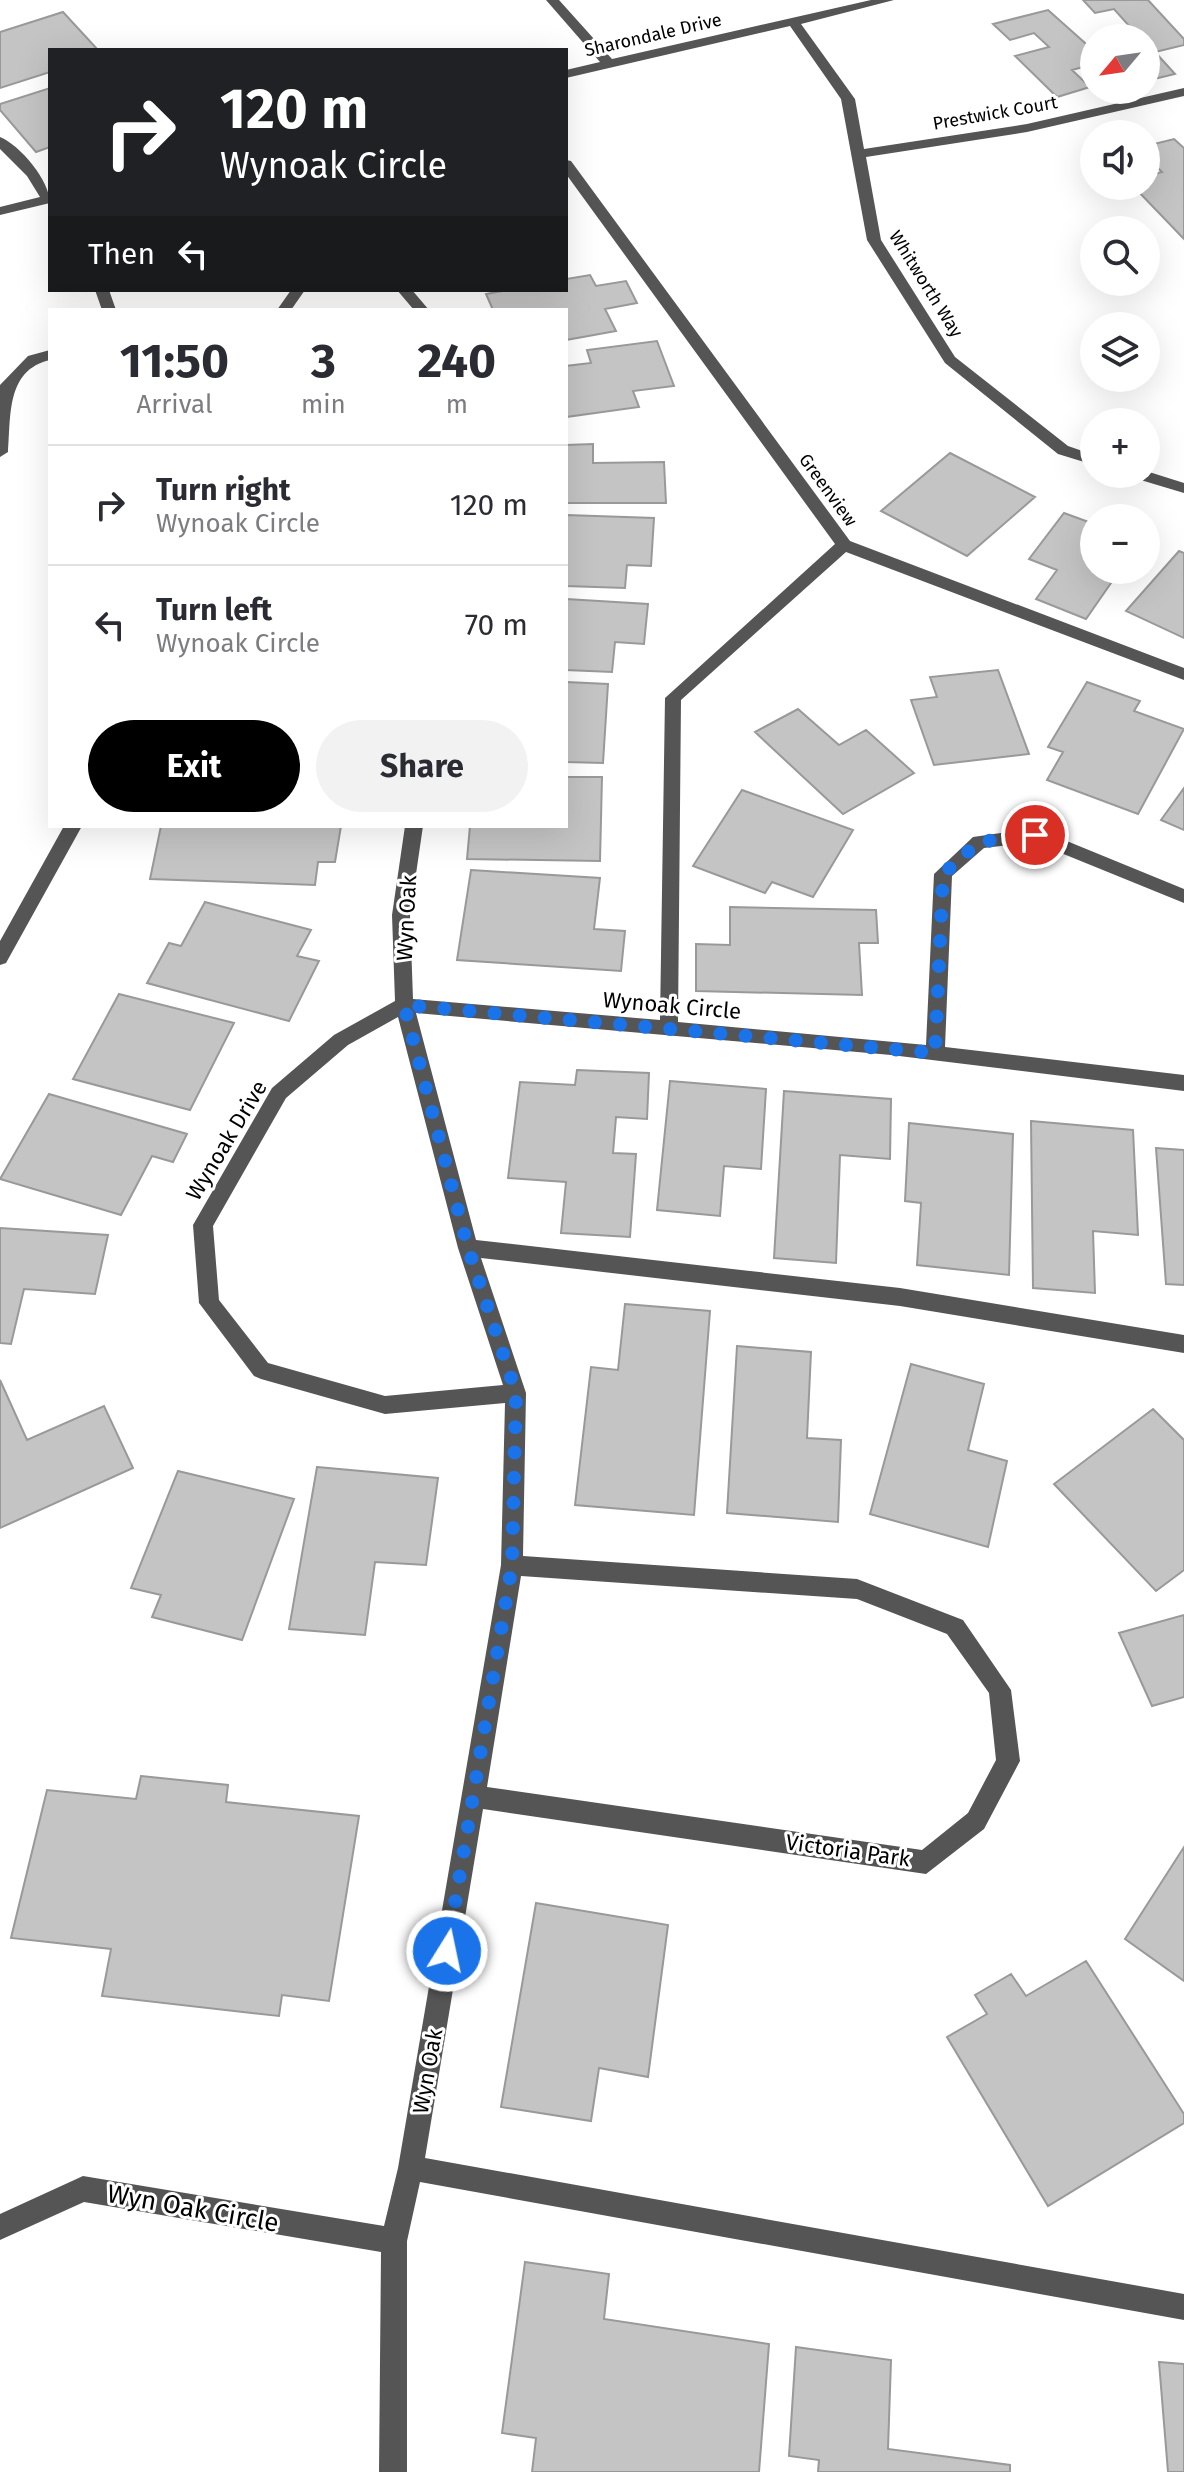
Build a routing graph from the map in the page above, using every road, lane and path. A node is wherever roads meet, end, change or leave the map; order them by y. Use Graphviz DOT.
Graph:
graph roads {
  1 [pos="552,0"];
  2 [pos="888,0"];
  3 [pos="793,22"];
  4 [pos="609,64"];
  5 [pos="568,74"];
  6 [pos="1184,92"];
  7 [pos="0,141"];
  8 [pos="858,154"];
  9 [pos="568,167"];
  10 [pos="48,170"];
  11 [pos="33,174"];
  12 [pos="48,197"];
  13 [pos="48,199"];
  14 [pos="0,211"];
  15 [pos="406,292"];
  16 [pos="420,308"];
  17 [pos="48,355"];
  18 [pos="3,384"];
  19 [pos="0,452"];
  20 [pos="1080,455"];
  21 [pos="1160,481"];
  22 [pos="1184,488"];
  23 [pos="844,545"];
  24 [pos="1184,674"];
  25 [pos="72,828"];
  26 [pos="414,828"];
  27 [pos="1184,896"];
  28 [pos="0,958"];
  29 [pos="404,1005"];
  30 [pos="669,1028"];
  31 [pos="935,1053"];
  32 [pos="1184,1083"];
  33 [pos="468,1248"];
  34 [pos="1184,1344"];
  35 [pos="516,1393"];
  36 [pos="512,1565"];
  37 [pos="473,1796"];
  38 [pos="411,2168"];
  39 [pos="0,2227"];
  40 [pos="394,2241"];
  41 [pos="1184,2307"];
  42 [pos="393,2472"];
  1 -- 4 [label="street"];
  2 -- 3 [label="street, Sharondale Drive"];
  3 -- 4 [label="street, Sharondale Drive"];
  3 -- 8 [label="street, Whitworth Way"];
  4 -- 5 [label="street, Sharondale Drive"];
  6 -- 8 [label="street, Prestwick Court"];
  7 -- 11 [label="street"];
  8 -- 20 [label="street, Whitworth Way"];
  9 -- 23 [label="street, Greenview"];
  10 -- 11 [label="street"];
  11 -- 12 [label="street"];
  13 -- 14 [label="street"];
  15 -- 16 [label="street"];
  17 -- 18 [label="street"];
  18 -- 19 [label="street"];
  21 -- 22 [label="street"];
  23 -- 24 [label="street, Greenview"];
  23 -- 30 [label="street"];
  25 -- 28 [label="street"];
  26 -- 29 [label="street, Wyn Oak"];
  27 -- 31 [label="street"];
  29 -- 30 [label="street, Wynoak Circle"];
  29 -- 33 [label="street, Wyn Oak"];
  29 -- 35 [label="street, Wynoak Drive"];
  30 -- 31 [label="street, Wynoak Circle"];
  31 -- 32 [label="street, Wynoak Circle"];
  33 -- 34 [label="street"];
  33 -- 35 [label="street, Wyn Oak"];
  35 -- 36 [label="street, Wyn Oak"];
  36 -- 37 [label="street, Wyn Oak"];
  36 -- 37 [label="street, Victoria Park"];
  37 -- 38 [label="street, Wyn Oak"];
  38 -- 40 [label="street, Wyn Oak"];
  38 -- 41 [label="street"];
  39 -- 40 [label="street, Wyn Oak Circle"];
  40 -- 42 [label="street, Wyn Oak"];
}
